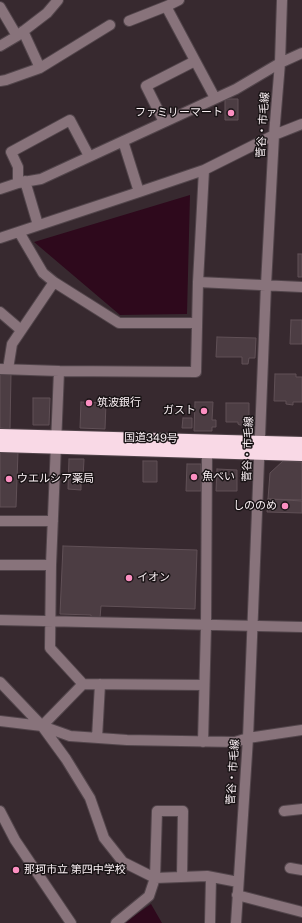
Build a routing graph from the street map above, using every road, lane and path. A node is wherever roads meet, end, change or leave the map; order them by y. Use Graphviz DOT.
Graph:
graph roads {
  1 [pos="58,0"];
  2 [pos="179,0"];
  3 [pos="282,0"];
  4 [pos="167,6"];
  5 [pos="0,7"];
  6 [pos="130,21"];
  7 [pos="110,25"];
  8 [pos="20,34"];
  9 [pos="0,46"];
  10 [pos="302,53"];
  11 [pos="195,61"];
  12 [pos="280,63"];
  13 [pos="40,68"];
  14 [pos="0,81"];
  15 [pos="215,98"];
  16 [pos="164,122"];
  17 [pos="302,124"];
  18 [pos="274,136"];
  19 [pos="123,140"];
  20 [pos="89,156"];
  21 [pos="204,170"];
  22 [pos="22,182"];
  23 [pos="0,187"];
  24 [pos="140,192"];
  25 [pos="38,225"];
  26 [pos="19,232"];
  27 [pos="0,238"];
  28 [pos="54,282"];
  29 [pos="198,282"];
  30 [pos="266,285"];
  31 [pos="302,287"];
  32 [pos="0,312"];
  33 [pos="197,323"];
  34 [pos="21,330"];
  35 [pos="4,369"];
  36 [pos="59,371"];
  37 [pos="0,435"];
  38 [pos="56,442"];
  39 [pos="302,443"];
  40 [pos="0,446"];
  41 [pos="260,448"];
  42 [pos="207,452"];
  43 [pos="302,455"];
  44 [pos="0,521"];
  45 [pos="53,522"];
  46 [pos="0,564"];
  47 [pos="51,565"];
  48 [pos="0,620"];
  49 [pos="50,622"];
  50 [pos="206,626"];
  51 [pos="252,626"];
  52 [pos="302,627"];
  53 [pos="0,682"];
  54 [pos="83,684"];
  55 [pos="100,684"];
  56 [pos="204,685"];
  57 [pos="0,721"];
  58 [pos="42,726"];
  59 [pos="302,730"];
  60 [pos="97,738"];
  61 [pos="248,738"];
  62 [pos="202,742"];
  63 [pos="302,809"];
  64 [pos="0,811"];
  65 [pos="284,811"];
  66 [pos="290,868"];
  67 [pos="302,870"];
  68 [pos="182,877"];
  69 [pos="211,877"];
  70 [pos="155,878"];
  71 [pos="238,882"];
  72 [pos="238,895"];
  73 [pos="302,912"];
  74 [pos="69,922"];
  75 [pos="116,923"];
  76 [pos="210,923"];
  77 [pos="236,923"];
  1 -- 8 [label="street"];
  2 -- 4 [label="street"];
  3 -- 12 [label="street, 菅谷・市毛線"];
  4 -- 6 [label="street"];
  4 -- 11 [label="street"];
  5 -- 8 [label="street"];
  7 -- 13 [label="street"];
  8 -- 9 [label="street"];
  8 -- 13 [label="street"];
  10 -- 12 [label="street"];
  11 -- 15 [label="street"];
  11 -- 16 [label="street"];
  12 -- 15 [label="street"];
  12 -- 18 [label="street, 菅谷・市毛線"];
  13 -- 14 [label="street"];
  15 -- 16 [label="street"];
  16 -- 19 [label="street"];
  17 -- 18 [label="street"];
  18 -- 21 [label="street"];
  18 -- 30 [label="street, 菅谷・市毛線"];
  19 -- 20 [label="street"];
  19 -- 24 [label="street"];
  20 -- 22 [label="street"];
  20 -- 22 [label="street"];
  21 -- 24 [label="street"];
  21 -- 29 [label="street"];
  22 -- 23 [label="street"];
  22 -- 25 [label="street"];
  24 -- 25 [label="street"];
  25 -- 26 [label="street"];
  26 -- 27 [label="street"];
  26 -- 28 [label="street"];
  28 -- 33 [label="street"];
  28 -- 34 [label="street"];
  29 -- 30 [label="street"];
  29 -- 33 [label="street"];
  30 -- 31 [label="street"];
  30 -- 41 [label="street, 菅谷・市毛線"];
  32 -- 34 [label="street"];
  33 -- 36 [label="street"];
  34 -- 35 [label="street"];
  35 -- 36 [label="street"];
  36 -- 38 [label="street"];
  37 -- 38 [label="highway, 国道349号"];
  38 -- 40 [label="highway, 国道349号"];
  38 -- 41 [label="highway, 国道349号"];
  38 -- 42 [label="highway, 国道349号"];
  38 -- 45 [label="street"];
  39 -- 41 [label="highway, 国道349号"];
  41 -- 42 [label="highway, 国道349号"];
  41 -- 43 [label="highway, 国道349号"];
  41 -- 51 [label="street, 菅谷・市毛線"];
  42 -- 50 [label="street"];
  44 -- 45 [label="street"];
  45 -- 47 [label="street"];
  46 -- 47 [label="street"];
  47 -- 49 [label="street"];
  48 -- 49 [label="street"];
  49 -- 50 [label="street"];
  49 -- 54 [label="street"];
  50 -- 51 [label="street"];
  50 -- 56 [label="street"];
  51 -- 52 [label="street"];
  51 -- 61 [label="street, 菅谷・市毛線"];
  53 -- 58 [label="street"];
  54 -- 55 [label="street"];
  54 -- 58 [label="street"];
  55 -- 56 [label="street"];
  55 -- 60 [label="street"];
  56 -- 62 [label="street"];
  57 -- 58 [label="street"];
  58 -- 60 [label="street"];
  58 -- 70 [label="street"];
  59 -- 61 [label="street"];
  60 -- 62 [label="street"];
  61 -- 62 [label="street"];
  61 -- 71 [label="street, 菅谷・市毛線"];
  63 -- 65 [label="street"];
  64 -- 74 [label="street"];
  66 -- 67 [label="street"];
  68 -- 69 [label="street"];
  68 -- 70 [label="street"];
  68 -- 70 [label="street"];
  69 -- 71 [label="street"];
  69 -- 76 [label="street"];
  70 -- 75 [label="street"];
  71 -- 72 [label="street, 菅谷・市毛線"];
  72 -- 73 [label="street"];
  72 -- 77 [label="street, 菅谷・市毛線"];
}
